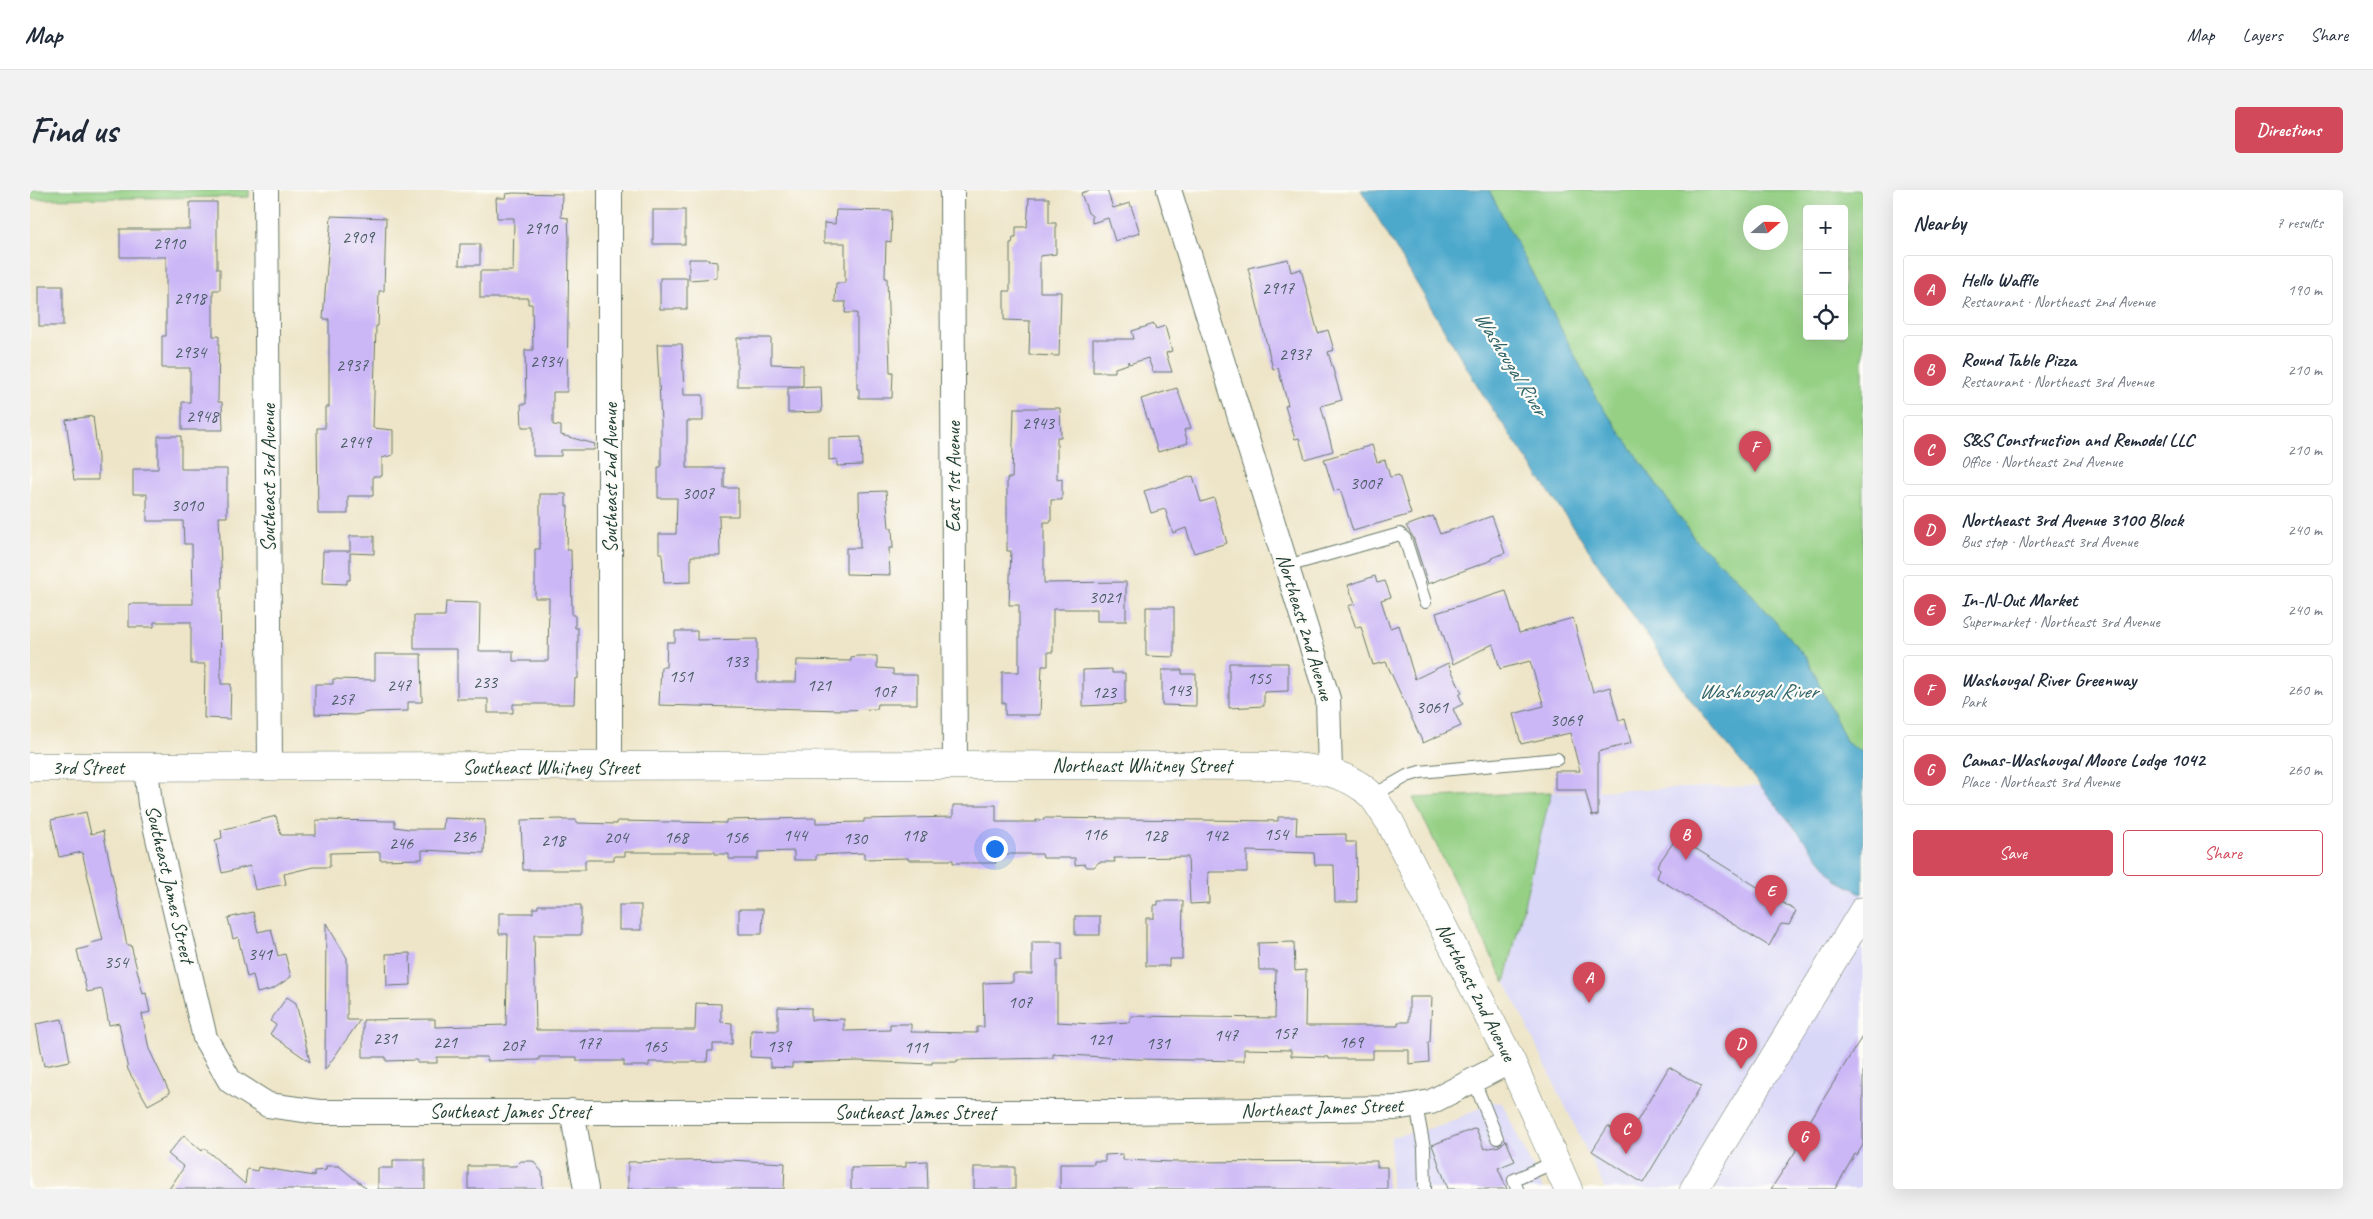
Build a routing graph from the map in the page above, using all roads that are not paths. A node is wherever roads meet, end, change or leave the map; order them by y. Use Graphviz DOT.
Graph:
graph roads {
  1 [pos="266,190"];
  2 [pos="610,190"];
  3 [pos="952,190"];
  4 [pos="1169,190"];
  5 [pos="1287,566"];
  6 [pos="1425,602"];
  7 [pos="1557,759"];
  8 [pos="955,764"];
  9 [pos="270,766"];
  10 [pos="30,767"];
  11 [pos="610,767"];
  12 [pos="146,768"];
  13 [pos="1330,772"];
  14 [pos="1372,796"];
  15 [pos="1863,911"];
  16 [pos="1510,1062"];
  17 [pos="1474,1081"];
  18 [pos="1416,1105"];
  19 [pos="572,1111"];
  20 [pos="1123,1112"];
  21 [pos="1497,1138"];
  22 [pos="1556,1162"];
  23 [pos="1509,1168"];
  24 [pos="1516,1185"];
  25 [pos="586,1189"];
  26 [pos="1425,1189"];
  27 [pos="1568,1189"];
  28 [pos="1694,1189"];
  1 -- 9 [label="street, Southeast 3rd Avenue"];
  2 -- 11 [label="street, Southeast 2nd Avenue"];
  3 -- 8 [label="street, East 1st Avenue"];
  4 -- 5 [label="street, Northeast 2nd Avenue"];
  5 -- 6 [label="lane"];
  5 -- 13 [label="street, Northeast 2nd Avenue"];
  7 -- 14 [label="lane"];
  8 -- 11 [label="street, Southeast Whitney Street"];
  8 -- 13 [label="street, Northeast Whitney Street"];
  9 -- 11 [label="street, Southeast Whitney Street"];
  9 -- 12 [label="street, Southeast Whitney Street"];
  10 -- 12 [label="street, 3rd Street"];
  12 -- 19 [label="street, Southeast James Street"];
  13 -- 14 [label="street, Northeast 2nd Avenue"];
  14 -- 16 [label="street, Northeast 2nd Avenue"];
  15 -- 28 [label="street"];
  16 -- 17 [label="street, Northeast James Street"];
  16 -- 22 [label="street, Northeast 2nd Avenue"];
  17 -- 18 [label="street, Northeast James Street"];
  17 -- 21 [label="lane"];
  18 -- 20 [label="street, Northeast James Street"];
  18 -- 26 [label="lane"];
  19 -- 20 [label="street, Southeast James Street"];
  19 -- 25 [label="street"];
  22 -- 24 [label="lane"];
  22 -- 27 [label="street, Northeast 2nd Avenue"];
  23 -- 24 [label="lane"];
}
